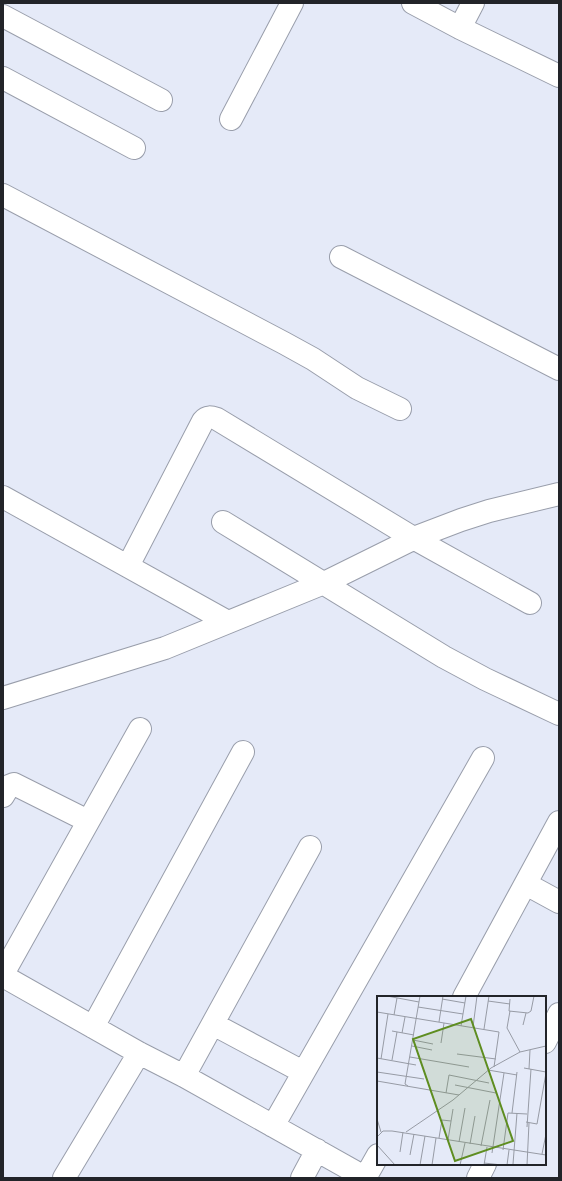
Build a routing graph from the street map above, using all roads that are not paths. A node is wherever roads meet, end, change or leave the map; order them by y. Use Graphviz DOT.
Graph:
graph roads {
  1 [pos="292,3"];
  2 [pos="413,3"];
  3 [pos="473,3"];
  4 [pos="3,16"];
  5 [pos="460,28"];
  6 [pos="559,76"];
  7 [pos="3,78"];
  8 [pos="161,100"];
  9 [pos="231,119"];
  10 [pos="134,148"];
  11 [pos="3,195"];
  12 [pos="341,258"];
  13 [pos="559,369"];
  14 [pos="400,409"];
  15 [pos="559,495"];
  16 [pos="3,497"];
  17 [pos="223,522"];
  18 [pos="415,539"];
  19 [pos="128,566"];
  20 [pos="324,583"];
  21 [pos="530,602"];
  22 [pos="228,622"];
  23 [pos="3,698"];
  24 [pos="559,714"];
  25 [pos="140,729"];
  26 [pos="243,752"];
  27 [pos="483,758"];
  28 [pos="3,796"];
  29 [pos="88,821"];
  30 [pos="559,822"];
  31 [pos="310,847"];
  32 [pos="526,884"];
  33 [pos="559,902"];
  34 [pos="3,975"];
  35 [pos="465,996"];
  36 [pos="559,1014"];
  37 [pos="213,1024"];
  38 [pos="93,1027"];
  39 [pos="546,1040"];
  40 [pos="139,1053"];
  41 [pos="303,1072"];
  42 [pos="184,1076"];
  43 [pos="273,1126"];
  44 [pos="317,1150"];
  45 [pos="377,1157"];
  46 [pos="484,1165"];
  47 [pos="64,1178"];
  48 [pos="302,1178"];
  49 [pos="366,1178"];
  50 [pos="478,1178"];
  1 -- 9 [label="street"];
  2 -- 5 [label="street"];
  3 -- 5 [label="street"];
  4 -- 8 [label="street"];
  5 -- 6 [label="street"];
  7 -- 10 [label="street"];
  11 -- 14 [label="street"];
  12 -- 13 [label="street"];
  15 -- 18 [label="street"];
  16 -- 19 [label="street"];
  17 -- 20 [label="street"];
  18 -- 19 [label="street"];
  18 -- 20 [label="street"];
  18 -- 21 [label="street"];
  19 -- 22 [label="street"];
  20 -- 22 [label="street"];
  20 -- 24 [label="street"];
  22 -- 23 [label="street"];
  25 -- 29 [label="street"];
  26 -- 38 [label="street"];
  27 -- 41 [label="street"];
  28 -- 29 [label="street"];
  29 -- 34 [label="street"];
  30 -- 32 [label="street"];
  31 -- 37 [label="street"];
  32 -- 33 [label="street"];
  32 -- 35 [label="street"];
  34 -- 38 [label="street"];
  36 -- 39 [label="street"];
  37 -- 41 [label="street"];
  37 -- 42 [label="street"];
  38 -- 40 [label="street"];
  40 -- 42 [label="street"];
  40 -- 47 [label="street"];
  41 -- 43 [label="street"];
  42 -- 43 [label="street"];
  43 -- 44 [label="street"];
  44 -- 48 [label="street"];
  44 -- 49 [label="street"];
  45 -- 49 [label="street"];
  46 -- 50 [label="street"];
}
